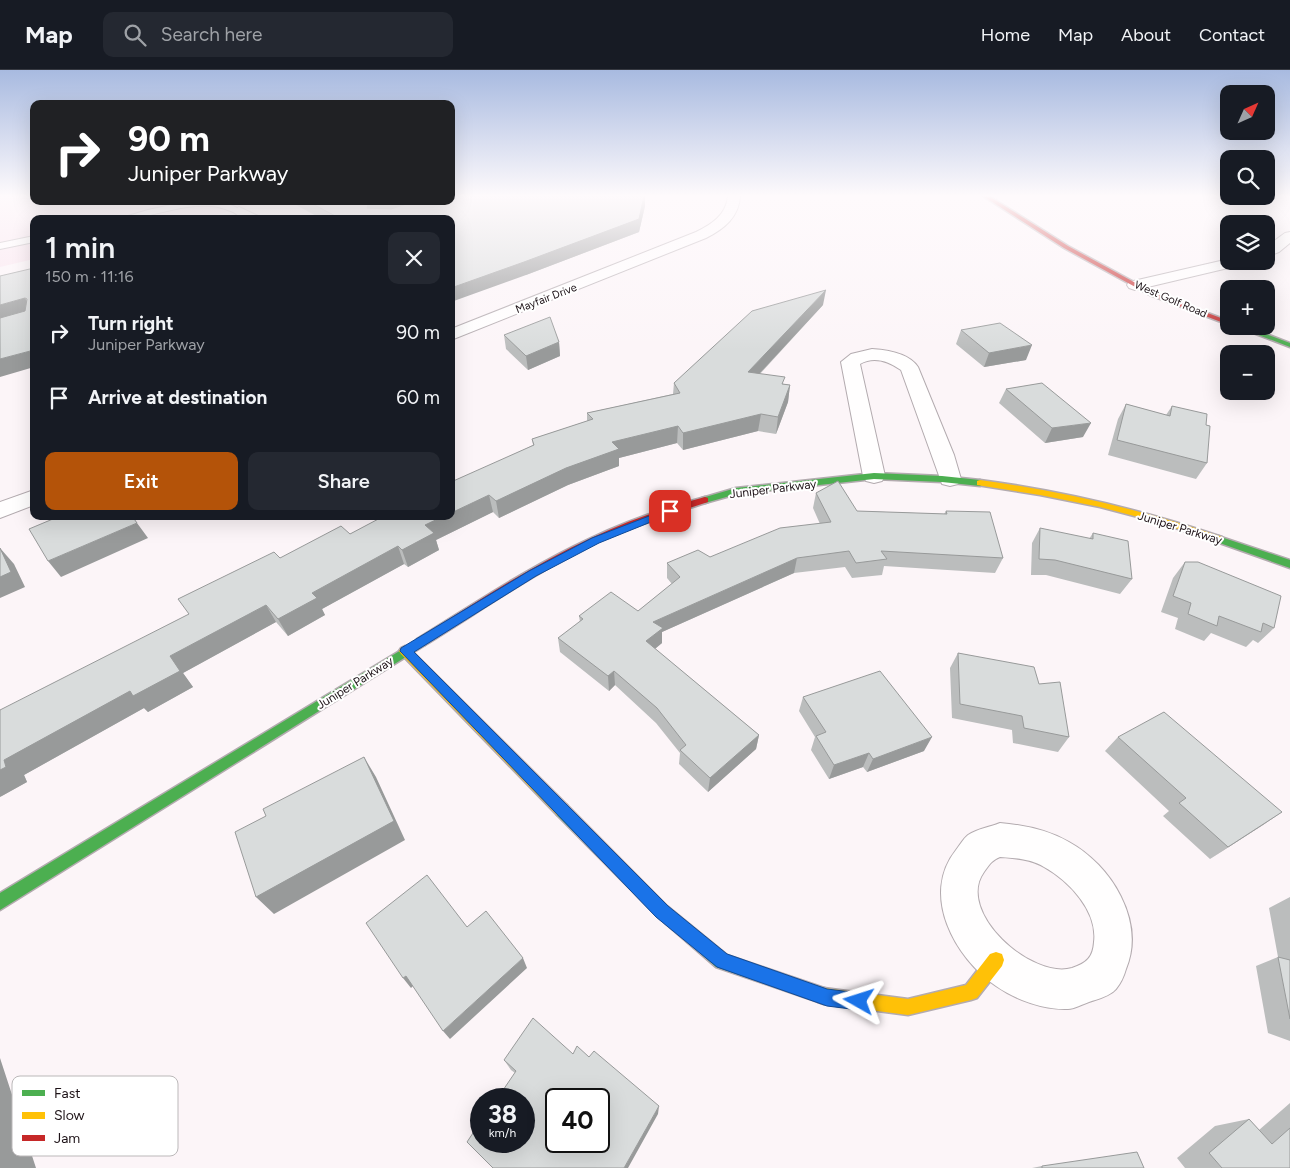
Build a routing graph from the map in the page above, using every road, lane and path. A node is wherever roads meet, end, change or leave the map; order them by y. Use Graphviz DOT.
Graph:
graph roads {
  1 [pos="675,247"];
  2 [pos="1066,247"];
  3 [pos="1220,266"];
  4 [pos="1135,285"];
  5 [pos="1220,320"];
  6 [pos="455,333"];
  7 [pos="1263,335"];
  8 [pos="1290,345"];
  9 [pos="874,476"];
  10 [pos="950,480"];
  11 [pos="30,499"];
  12 [pos="0,510"];
  13 [pos="1290,564"];
  14 [pos="406,651"];
  15 [pos="0,902"];
  16 [pos="996,960"];
  1 -- 6 [label="street, Mayfair Drive"];
  2 -- 4 [label="street, West Golf Road"];
  3 -- 4 [label="street"];
  4 -- 5 [label="street, West Golf Road"];
  7 -- 8 [label="street"];
  9 -- 10 [label="street, Juniper Parkway"];
  9 -- 10 [label="street"];
  9 -- 14 [label="street, Juniper Parkway"];
  10 -- 13 [label="street, Juniper Parkway"];
  11 -- 12 [label="street"];
  14 -- 15 [label="street, Juniper Parkway"];
  14 -- 16 [label="street"];
  16 -- 16 [label="street"];
}
